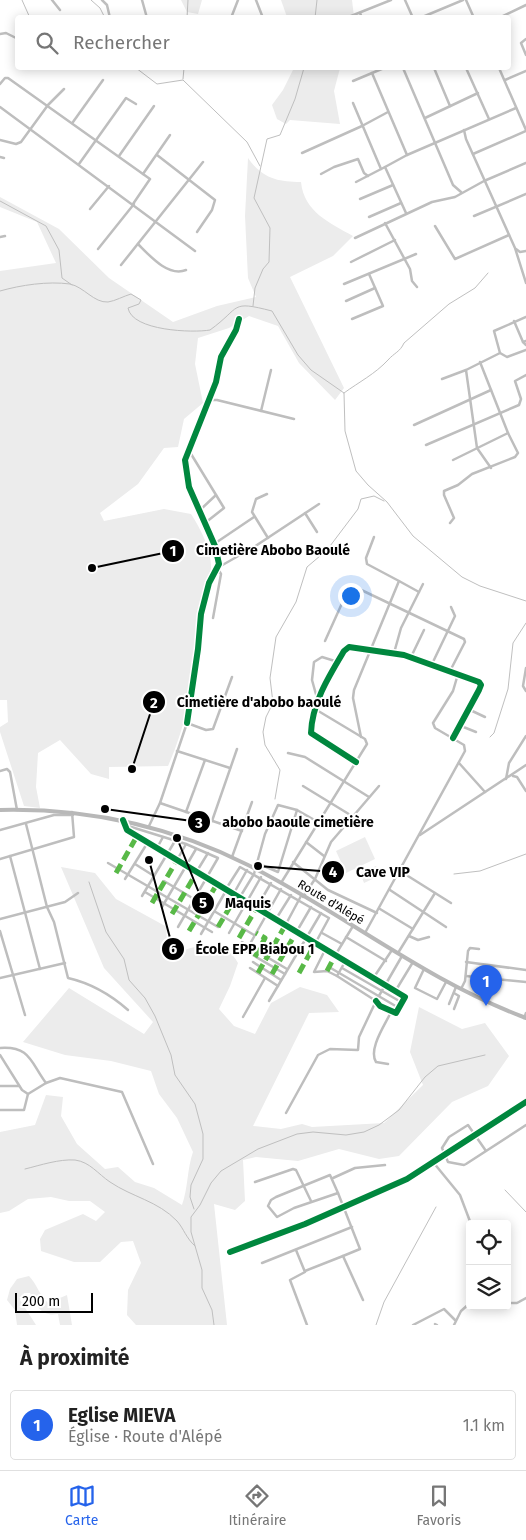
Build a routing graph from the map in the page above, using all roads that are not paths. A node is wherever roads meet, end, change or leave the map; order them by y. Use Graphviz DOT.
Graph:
graph roads {
  1 [pos="52,0"];
  2 [pos="102,0"];
  3 [pos="142,0"];
  4 [pos="233,0"];
  5 [pos="256,0"];
  6 [pos="391,0"];
  7 [pos="405,0"];
  8 [pos="465,0"];
  9 [pos="237,1"];
  10 [pos="374,2"];
  11 [pos="526,5"];
  12 [pos="377,6"];
  13 [pos="60,10"];
  14 [pos="360,13"];
  15 [pos="109,15"];
  16 [pos="146,15"];
  17 [pos="232,15"];
  18 [pos="262,15"];
  19 [pos="354,15"];
  20 [pos="412,15"];
  21 [pos="428,15"];
  22 [pos="472,15"];
  23 [pos="505,15"];
  24 [pos="0,34"];
  25 [pos="15,38"];
  26 [pos="526,39"];
  27 [pos="526,55"];
  28 [pos="376,70"];
  29 [pos="404,70"];
  30 [pos="435,70"];
  31 [pos="467,70"];
  32 [pos="499,70"];
  33 [pos="526,71"];
  34 [pos="372,73"];
  35 [pos="103,80"];
  36 [pos="505,80"];
  37 [pos="354,81"];
  38 [pos="0,84"];
  39 [pos="64,89"];
  40 [pos="478,93"];
  41 [pos="353,102"];
  42 [pos="136,104"];
  43 [pos="48,105"];
  44 [pos="154,106"];
  45 [pos="450,106"];
  46 [pos="0,107"];
  47 [pos="516,108"];
  48 [pos="388,112"];
  49 [pos="426,118"];
  50 [pos="489,119"];
  51 [pos="73,122"];
  52 [pos="362,126"];
  53 [pos="32,130"];
  54 [pos="464,130"];
  55 [pos="526,131"];
  56 [pos="170,135"];
  57 [pos="96,139"];
  58 [pos="0,140"];
  59 [pos="436,142"];
  60 [pos="302,153"];
  61 [pos="473,154"];
  62 [pos="156,155"];
  63 [pos="407,155"];
  64 [pos="119,156"];
  65 [pos="0,157"];
  66 [pos="4,158"];
  67 [pos="203,162"];
  68 [pos="526,163"];
  69 [pos="79,164"];
  70 [pos="385,167"];
  71 [pos="381,169"];
  72 [pos="143,174"];
  73 [pos="321,174"];
  74 [pos="368,176"];
  75 [pos="189,179"];
  76 [pos="484,181"];
  77 [pos="356,182"];
  78 [pos="393,185"];
  79 [pos="108,186"];
  80 [pos="461,192"];
  81 [pos="526,194"];
  82 [pos="360,200"];
  83 [pos="401,203"];
  84 [pos="133,204"];
  85 [pos="495,208"];
  86 [pos="90,209"];
  87 [pos="406,213"];
  88 [pos="474,216"];
  89 [pos="369,217"];
  90 [pos="156,221"];
  91 [pos="385,223"];
  92 [pos="435,226"];
  93 [pos="196,232"];
  94 [pos="508,235"];
  95 [pos="5,236"];
  96 [pos="0,237"];
  97 [pos="355,238"];
  98 [pos="396,240"];
  99 [pos="138,244"];
  100 [pos="515,248"];
  101 [pos="98,249"];
  102 [pos="195,251"];
  103 [pos="526,252"];
  104 [pos="416,254"];
  105 [pos="405,258"];
  106 [pos="351,262"];
  107 [pos="121,265"];
  108 [pos="186,270"];
  109 [pos="369,274"];
  110 [pos="526,283"];
  111 [pos="344,284"];
  112 [pos="417,287"];
  113 [pos="375,288"];
  114 [pos="346,302"];
  115 [pos="526,317"];
  116 [pos="238,319"];
  117 [pos="352,319"];
  118 [pos="514,321"];
  119 [pos="525,341"];
  120 [pos="526,345"];
  121 [pos="526,350"];
  122 [pos="500,353"];
  123 [pos="480,362"];
  124 [pos="271,370"];
  125 [pos="466,370"];
  126 [pos="526,375"];
  127 [pos="442,379"];
  128 [pos="490,390"];
  129 [pos="470,399"];
  130 [pos="208,400"];
  131 [pos="262,411"];
  132 [pos="500,412"];
  133 [pos="294,419"];
  134 [pos="473,423"];
  135 [pos="414,425"];
  136 [pos="508,433"];
  137 [pos="426,445"];
  138 [pos="188,448"];
  139 [pos="477,448"];
  140 [pos="453,460"];
  141 [pos="491,468"];
  142 [pos="267,494"];
  143 [pos="216,495"];
  144 [pos="319,504"];
  145 [pos="199,511"];
  146 [pos="305,513"];
  147 [pos="254,516"];
  148 [pos="205,523"];
  149 [pos="450,523"];
  150 [pos="318,532"];
  151 [pos="374,537"];
  152 [pos="268,538"];
  153 [pos="214,544"];
  154 [pos="218,568"];
  155 [pos="399,581"];
  156 [pos="423,584"];
  157 [pos="419,592"];
  158 [pos="390,604"];
  159 [pos="451,607"];
  160 [pos="408,613"];
  161 [pos="213,618"];
  162 [pos="424,630"];
  163 [pos="447,631"];
  164 [pos="325,641"];
  165 [pos="370,650"];
  166 [pos="394,653"];
  167 [pos="411,657"];
  168 [pos="338,662"];
  169 [pos="432,664"];
  170 [pos="526,668"];
  171 [pos="450,671"];
  172 [pos="458,674"];
  173 [pos="232,677"];
  174 [pos="526,691"];
  175 [pos="317,700"];
  176 [pos="468,708"];
  177 [pos="314,709"];
  178 [pos="485,717"];
  179 [pos="187,724"];
  180 [pos="461,725"];
  181 [pos="476,732"];
  182 [pos="526,736"];
  183 [pos="361,737"];
  184 [pos="453,738"];
  185 [pos="237,749"];
  186 [pos="177,751"];
  187 [pos="288,753"];
  188 [pos="205,760"];
  189 [pos="356,762"];
  190 [pos="459,763"];
  191 [pos="526,765"];
  192 [pos="230,768"];
  193 [pos="0,771"];
  194 [pos="511,775"];
  195 [pos="506,779"];
  196 [pos="343,782"];
  197 [pos="303,786"];
  198 [pos="379,786"];
  199 [pos="526,791"];
  200 [pos="485,792"];
  201 [pos="368,798"];
  202 [pos="252,802"];
  203 [pos="331,802"];
  204 [pos="160,803"];
  205 [pos="0,810"];
  206 [pos="17,810"];
  207 [pos="297,810"];
  208 [pos="186,812"];
  209 [pos="72,814"];
  210 [pos="352,816"];
  211 [pos="123,820"];
  212 [pos="212,821"];
  213 [pos="318,822"];
  214 [pos="26,824"];
  215 [pos="124,825"];
  216 [pos="149,826"];
  217 [pos="0,830"];
  218 [pos="242,831"];
  219 [pos="419,836"];
  220 [pos="163,837"];
  221 [pos="175,841"];
  222 [pos="148,842"];
  223 [pos="306,842"];
  224 [pos="186,844"];
  225 [pos="157,848"];
  226 [pos="32,849"];
  227 [pos="196,849"];
  228 [pos="208,853"];
  229 [pos="167,854"];
  230 [pos="10,856"];
  231 [pos="324,856"];
  232 [pos="232,857"];
  233 [pos="0,859"];
  234 [pos="177,860"];
  235 [pos="293,862"];
  236 [pos="257,863"];
  237 [pos="108,864"];
  238 [pos="135,864"];
  239 [pos="187,866"];
  240 [pos="255,868"];
  241 [pos="247,870"];
  242 [pos="197,871"];
  243 [pos="400,871"];
  244 [pos="254,874"];
  245 [pos="128,875"];
  246 [pos="154,876"];
  247 [pos="261,877"];
  248 [pos="207,878"];
  249 [pos="126,879"];
  250 [pos="315,879"];
  251 [pos="164,882"];
  252 [pos="271,883"];
  253 [pos="280,883"];
  254 [pos="148,887"];
  255 [pos="174,888"];
  256 [pos="226,889"];
  257 [pos="281,889"];
  258 [pos="390,890"];
  259 [pos="145,892"];
  260 [pos="78,893"];
  261 [pos="234,893"];
  262 [pos="435,893"];
  263 [pos="291,895"];
  264 [pos="142,896"];
  265 [pos="302,896"];
  266 [pos="240,897"];
  267 [pos="168,899"];
  268 [pos="194,899"];
  269 [pos="246,901"];
  270 [pos="300,902"];
  271 [pos="451,903"];
  272 [pos="164,904"];
  273 [pos="47,907"];
  274 [pos="162,907"];
  275 [pos="257,907"];
  276 [pos="311,907"];
  277 [pos="380,909"];
  278 [pos="188,910"];
  279 [pos="214,911"];
  280 [pos="424,911"];
  281 [pos="26,912"];
  282 [pos="267,913"];
  283 [pos="321,913"];
  284 [pos="377,913"];
  285 [pos="185,915"];
  286 [pos="276,919"];
  287 [pos="0,920"];
  288 [pos="208,922"];
  289 [pos="235,923"];
  290 [pos="286,924"];
  291 [pos="353,926"];
  292 [pos="178,927"];
  293 [pos="205,927"];
  294 [pos="218,927"];
  295 [pos="446,927"];
  296 [pos="413,929"];
  297 [pos="0,931"];
  298 [pos="297,931"];
  299 [pos="212,932"];
  300 [pos="229,933"];
  301 [pos="322,933"];
  302 [pos="201,934"];
  303 [pos="365,934"];
  304 [pos="254,935"];
  305 [pos="306,936"];
  306 [pos="409,936"];
  307 [pos="346,937"];
  308 [pos="429,937"];
  309 [pos="242,942"];
  310 [pos="316,942"];
  311 [pos="342,944"];
  312 [pos="248,945"];
  313 [pos="326,948"];
  314 [pos="480,949"];
  315 [pos="5,950"];
  316 [pos="392,950"];
  317 [pos="0,951"];
  318 [pos="336,954"];
  319 [pos="400,954"];
  320 [pos="346,960"];
  321 [pos="386,961"];
  322 [pos="253,962"];
  323 [pos="413,962"];
  324 [pos="466,962"];
  325 [pos="65,963"];
  326 [pos="329,967"];
  327 [pos="40,968"];
  328 [pos="250,968"];
  329 [pos="342,968"];
  330 [pos="287,969"];
  331 [pos="424,969"];
  332 [pos="526,970"];
  333 [pos="339,973"];
  334 [pos="284,974"];
  335 [pos="12,975"];
  336 [pos="337,976"];
  337 [pos="466,976"];
  338 [pos="374,977"];
  339 [pos="0,978"];
  340 [pos="265,978"];
  341 [pos="282,980"];
  342 [pos="446,982"];
  343 [pos="526,982"];
  344 [pos="386,984"];
  345 [pos="278,986"];
  346 [pos="456,987"];
  347 [pos="396,990"];
  348 [pos="460,990"];
  349 [pos="382,991"];
  350 [pos="454,993"];
  351 [pos="378,996"];
  352 [pos="270,1002"];
  353 [pos="375,1002"];
  354 [pos="402,1002"];
  355 [pos="449,1004"];
  356 [pos="399,1008"];
  357 [pos="128,1010"];
  358 [pos="454,1010"];
  359 [pos="391,1012"];
  360 [pos="25,1015"];
  361 [pos="525,1016"];
  362 [pos="243,1017"];
  363 [pos="0,1048"];
  364 [pos="0,1055"];
  365 [pos="2,1061"];
  366 [pos="388,1064"];
  367 [pos="46,1083"];
  368 [pos="0,1086"];
  369 [pos="19,1086"];
  370 [pos="28,1094"];
  371 [pos="526,1102"];
  372 [pos="0,1110"];
  373 [pos="286,1113"];
  374 [pos="526,1125"];
  375 [pos="475,1135"];
  376 [pos="486,1151"];
  377 [pos="444,1155"];
  378 [pos="433,1162"];
  379 [pos="153,1164"];
  380 [pos="386,1165"];
  381 [pos="333,1178"];
  382 [pos="256,1182"];
  383 [pos="303,1186"];
  384 [pos="338,1193"];
  385 [pos="311,1201"];
  386 [pos="343,1206"];
  387 [pos="469,1220"];
  388 [pos="352,1227"];
  389 [pos="296,1250"];
  390 [pos="230,1252"];
  391 [pos="343,1256"];
  392 [pos="262,1263"];
  393 [pos="305,1272"];
  394 [pos="526,1298"];
  395 [pos="362,1300"];
  396 [pos="511,1303"];
  397 [pos="466,1306"];
  398 [pos="455,1320"];
  399 [pos="307,1325"];
  400 [pos="413,1325"];
  401 [pos="454,1325"];
  1 -- 13 [label="street"];
  2 -- 15 [label="street"];
  3 -- 16 [label="street"];
  4 -- 9 [label="street"];
  5 -- 18 [label="street"];
  6 -- 12 [label="street"];
  7 -- 20 [label="street"];
  8 -- 21 [label="street"];
  8 -- 22 [label="street"];
  9 -- 17 [label="street"];
  10 -- 12 [label="street"];
  11 -- 23 [label="street"];
  12 -- 14 [label="street"];
  14 -- 19 [label="street"];
  24 -- 25 [label="street"];
  26 -- 27 [label="street"];
  28 -- 34 [label="street"];
  29 -- 49 [label="street"];
  30 -- 45 [label="street"];
  31 -- 40 [label="street"];
  32 -- 36 [label="street"];
  33 -- 36 [label="street"];
  34 -- 37 [label="street"];
  34 -- 48 [label="street"];
  35 -- 51 [label="street"];
  36 -- 47 [label="street"];
  38 -- 43 [label="street"];
  39 -- 43 [label="street"];
  40 -- 45 [label="street"];
  40 -- 50 [label="street"];
  41 -- 52 [label="street"];
  42 -- 57 [label="street"];
  43 -- 51 [label="street"];
  43 -- 53 [label="street"];
  44 -- 64 [label="street"];
  45 -- 49 [label="street"];
  46 -- 53 [label="street"];
  47 -- 50 [label="street"];
  47 -- 55 [label="street"];
  48 -- 52 [label="street"];
  48 -- 63 [label="street"];
  49 -- 59 [label="street"];
  50 -- 54 [label="street"];
  51 -- 57 [label="street"];
  52 -- 60 [label="street"];
  52 -- 71 [label="street"];
  53 -- 58 [label="street"];
  53 -- 69 [label="street"];
  54 -- 59 [label="street"];
  54 -- 61 [label="street"];
  55 -- 61 [label="street"];
  56 -- 62 [label="street"];
  57 -- 64 [label="street"];
  57 -- 69 [label="street"];
  59 -- 63 [label="street"];
  59 -- 80 [label="street"];
  61 -- 76 [label="street"];
  62 -- 72 [label="street"];
  62 -- 75 [label="street"];
  63 -- 70 [label="street"];
  64 -- 72 [label="street"];
  65 -- 66 [label="street"];
  67 -- 75 [label="street"];
  68 -- 76 [label="street"];
  69 -- 79 [label="street"];
  70 -- 71 [label="street"];
  70 -- 78 [label="street"];
  71 -- 74 [label="street"];
  72 -- 84 [label="street"];
  73 -- 74 [label="street"];
  74 -- 77 [label="street"];
  75 -- 90 [label="street"];
  75 -- 93 [label="street"];
  76 -- 80 [label="street"];
  76 -- 85 [label="street"];
  78 -- 82 [label="street"];
  78 -- 83 [label="street"];
  79 -- 84 [label="street"];
  79 -- 86 [label="street"];
  80 -- 87 [label="street"];
  81 -- 85 [label="street"];
  83 -- 87 [label="street"];
  83 -- 89 [label="street"];
  84 -- 90 [label="street"];
  84 -- 101 [label="street"];
  85 -- 88 [label="street"];
  85 -- 94 [label="street"];
  87 -- 91 [label="street"];
  90 -- 99 [label="street"];
  90 -- 102 [label="street"];
  91 -- 97 [label="street"];
  91 -- 98 [label="street"];
  92 -- 94 [label="street"];
  94 -- 100 [label="street"];
  95 -- 96 [label="street"];
  98 -- 105 [label="street"];
  98 -- 106 [label="street"];
  99 -- 107 [label="street"];
  99 -- 108 [label="street"];
  100 -- 103 [label="street"];
  100 -- 110 [label="street"];
  104 -- 105 [label="street"];
  105 -- 109 [label="street"];
  105 -- 112 [label="street"];
  109 -- 111 [label="street"];
  109 -- 113 [label="street"];
  113 -- 114 [label="street"];
  113 -- 117 [label="street"];
  115 -- 118 [label="street"];
  116 -- 130 [label="street"];
  118 -- 119 [label="street"];
  118 -- 122 [label="street"];
  119 -- 120 [label="street"];
  121 -- 122 [label="street"];
  122 -- 123 [label="street"];
  123 -- 125 [label="street"];
  123 -- 128 [label="street"];
  124 -- 131 [label="street"];
  125 -- 127 [label="street"];
  125 -- 129 [label="street"];
  126 -- 132 [label="street"];
  128 -- 129 [label="street"];
  128 -- 132 [label="street"];
  129 -- 134 [label="street"];
  129 -- 135 [label="street"];
  130 -- 131 [label="street"];
  130 -- 138 [label="street"];
  131 -- 133 [label="street"];
  132 -- 134 [label="street"];
  132 -- 136 [label="street"];
  134 -- 137 [label="street"];
  134 -- 139 [label="street"];
  136 -- 139 [label="street"];
  136 -- 141 [label="street"];
  138 -- 143 [label="street"];
  138 -- 145 [label="street"];
  139 -- 140 [label="street"];
  139 -- 141 [label="street"];
  141 -- 149 [label="street"];
  142 -- 147 [label="street"];
  143 -- 145 [label="street"];
  143 -- 148 [label="street"];
  144 -- 146 [label="street"];
  145 -- 148 [label="street"];
  146 -- 150 [label="street"];
  146 -- 152 [label="street"];
  147 -- 152 [label="street"];
  147 -- 153 [label="street"];
  148 -- 153 [label="street"];
  151 -- 155 [label="street"];
  152 -- 154 [label="street"];
  153 -- 154 [label="street"];
  154 -- 161 [label="street"];
  154 -- 179 [label="street"];
  155 -- 157 [label="street"];
  155 -- 158 [label="street"];
  156 -- 157 [label="street"];
  157 -- 160 [label="street"];
  158 -- 160 [label="street"];
  158 -- 164 [label="street"];
  158 -- 165 [label="street"];
  159 -- 163 [label="street"];
  160 -- 163 [label="street"];
  160 -- 166 [label="street"];
  162 -- 167 [label="street"];
  163 -- 169 [label="street"];
  163 -- 171 [label="street"];
  165 -- 166 [label="street"];
  165 -- 168 [label="street"];
  165 -- 183 [label="street"];
  166 -- 167 [label="street"];
  167 -- 169 [label="street"];
  168 -- 175 [label="street"];
  168 -- 175 [label="street"];
  169 -- 171 [label="street"];
  170 -- 174 [label="street"];
  171 -- 172 [label="street"];
  172 -- 176 [label="street"];
  172 -- 184 [label="street"];
  173 -- 179 [label="street"];
  175 -- 177 [label="street"];
  176 -- 178 [label="street"];
  176 -- 180 [label="street"];
  177 -- 183 [label="street"];
  177 -- 189 [label="street"];
  179 -- 186 [label="street"];
  180 -- 181 [label="street"];
  180 -- 184 [label="street"];
  182 -- 195 [label="street"];
  183 -- 189 [label="street"];
  184 -- 190 [label="street"];
  185 -- 192 [label="street"];
  186 -- 188 [label="street"];
  186 -- 204 [label="street"];
  187 -- 196 [label="street"];
  188 -- 192 [label="street"];
  188 -- 208 [label="street"];
  189 -- 196 [label="street"];
  190 -- 200 [label="street"];
  190 -- 219 [label="street"];
  191 -- 194 [label="street"];
  192 -- 212 [label="street"];
  193 -- 206 [label="street"];
  194 -- 195 [label="street"];
  194 -- 199 [label="street"];
  195 -- 200 [label="street"];
  196 -- 201 [label="street"];
  196 -- 203 [label="street"];
  197 -- 203 [label="street"];
  198 -- 201 [label="street"];
  200 -- 219 [label="street"];
  201 -- 210 [label="street"];
  202 -- 218 [label="street"];
  203 -- 210 [label="street"];
  203 -- 213 [label="street"];
  204 -- 208 [label="street"];
  204 -- 216 [label="street"];
  205 -- 206 [label="main road, Route d'Alépé"];
  206 -- 209 [label="main road, Route d'Alépé"];
  207 -- 213 [label="street"];
  207 -- 236 [label="street"];
  207 -- 236 [label="street"];
  208 -- 212 [label="street"];
  209 -- 211 [label="main road, Route d'Alépé"];
  209 -- 214 [label="street"];
  209 -- 226 [label="street"];
  210 -- 231 [label="street"];
  211 -- 215 [label="street"];
  211 -- 216 [label="main road, Route d'Alépé"];
  212 -- 218 [label="street"];
  213 -- 223 [label="street"];
  214 -- 217 [label="street"];
  214 -- 226 [label="street"];
  215 -- 220 [label="street"];
  215 -- 222 [label="street"];
  216 -- 232 [label="main road, Route d'Alépé"];
  218 -- 232 [label="street"];
  219 -- 243 [label="street"];
  220 -- 221 [label="street"];
  220 -- 225 [label="street"];
  221 -- 224 [label="street"];
  221 -- 229 [label="street"];
  222 -- 225 [label="street"];
  222 -- 238 [label="street"];
  223 -- 231 [label="street"];
  223 -- 235 [label="street"];
  224 -- 227 [label="street"];
  224 -- 234 [label="street"];
  225 -- 229 [label="street"];
  226 -- 230 [label="street"];
  226 -- 273 [label="street"];
  227 -- 228 [label="street"];
  227 -- 239 [label="street"];
  228 -- 242 [label="street"];
  228 -- 248 [label="street"];
  229 -- 234 [label="street"];
  229 -- 246 [label="street"];
  230 -- 233 [label="street"];
  230 -- 281 [label="street"];
  231 -- 250 [label="street"];
  232 -- 240 [label="main road, Route d'Alépé"];
  234 -- 239 [label="street"];
  235 -- 250 [label="street"];
  235 -- 253 [label="street"];
  236 -- 240 [label="street"];
  237 -- 245 [label="street"];
  238 -- 245 [label="street"];
  238 -- 246 [label="street"];
  239 -- 242 [label="street"];
  239 -- 255 [label="street"];
  240 -- 244 [label="street"];
  240 -- 253 [label="main road, Route d'Alépé"];
  241 -- 244 [label="street"];
  241 -- 256 [label="street"];
  241 -- 261 [label="street"];
  242 -- 248 [label="street"];
  243 -- 258 [label="street"];
  243 -- 262 [label="street"];
  244 -- 247 [label="street"];
  244 -- 266 [label="street"];
  245 -- 249 [label="street"];
  245 -- 254 [label="street"];
  246 -- 254 [label="street"];
  247 -- 252 [label="street"];
  247 -- 269 [label="street"];
  248 -- 256 [label="street"];
  248 -- 268 [label="street"];
  250 -- 265 [label="street"];
  250 -- 284 [label="street"];
  251 -- 255 [label="street"];
  252 -- 257 [label="street"];
  252 -- 275 [label="street"];
  253 -- 265 [label="main road, Route d'Alépé"];
  254 -- 259 [label="street"];
  254 -- 267 [label="street"];
  255 -- 267 [label="street"];
  255 -- 268 [label="street"];
  256 -- 261 [label="street"];
  256 -- 279 [label="street"];
  257 -- 263 [label="street"];
  257 -- 282 [label="street"];
  258 -- 277 [label="street"];
  258 -- 280 [label="street"];
  259 -- 264 [label="street"];
  259 -- 272 [label="street"];
  260 -- 273 [label="street"];
  261 -- 266 [label="street"];
  262 -- 271 [label="street"];
  262 -- 280 [label="street"];
  263 -- 270 [label="street"];
  263 -- 286 [label="street"];
  265 -- 270 [label="street"];
  265 -- 291 [label="main road, Route d'Alépé"];
  266 -- 269 [label="street"];
  267 -- 272 [label="street"];
  267 -- 278 [label="street"];
  268 -- 278 [label="street"];
  268 -- 279 [label="street"];
  269 -- 275 [label="street"];
  269 -- 289 [label="street"];
  270 -- 276 [label="street"];
  270 -- 290 [label="street"];
  272 -- 274 [label="street"];
  272 -- 285 [label="street"];
  273 -- 281 [label="street"];
  273 -- 325 [label="street"];
  275 -- 282 [label="street"];
  276 -- 283 [label="street"];
  276 -- 298 [label="street"];
  277 -- 284 [label="street"];
  277 -- 296 [label="street"];
  278 -- 285 [label="street"];
  278 -- 288 [label="street"];
  279 -- 288 [label="street"];
  279 -- 289 [label="street"];
  280 -- 295 [label="street"];
  280 -- 296 [label="street"];
  281 -- 287 [label="street"];
  281 -- 327 [label="street"];
  282 -- 286 [label="street"];
  282 -- 304 [label="street"];
  283 -- 301 [label="street"];
  283 -- 305 [label="street"];
  284 -- 303 [label="street"];
  285 -- 292 [label="street"];
  285 -- 293 [label="street"];
  286 -- 290 [label="street"];
  288 -- 293 [label="street"];
  288 -- 294 [label="street"];
  289 -- 300 [label="street"];
  289 -- 304 [label="street"];
  290 -- 298 [label="street"];
  291 -- 303 [label="main road, Route d'Alépé"];
  291 -- 307 [label="street"];
  293 -- 299 [label="street"];
  293 -- 302 [label="street"];
  296 -- 306 [label="street"];
  297 -- 315 [label="street"];
  298 -- 305 [label="street"];
  301 -- 310 [label="street"];
  301 -- 311 [label="street"];
  303 -- 316 [label="main road, Route d'Alépé"];
  304 -- 312 [label="street"];
  305 -- 310 [label="street"];
  305 -- 330 [label="street"];
  306 -- 308 [label="street"];
  306 -- 319 [label="street"];
  307 -- 311 [label="street"];
  307 -- 321 [label="street"];
  309 -- 312 [label="street"];
  310 -- 313 [label="street"];
  311 -- 318 [label="street"];
  312 -- 330 [label="street"];
  312 -- 334 [label="street"];
  313 -- 318 [label="street"];
  313 -- 336 [label="street"];
  314 -- 324 [label="street"];
  315 -- 317 [label="street"];
  315 -- 335 [label="street"];
  316 -- 319 [label="main road, Route d'Alépé"];
  316 -- 321 [label="street"];
  318 -- 320 [label="street"];
  319 -- 323 [label="main road, Route d'Alépé"];
  319 -- 344 [label="street"];
  320 -- 329 [label="street"];
  320 -- 338 [label="street"];
  321 -- 338 [label="street"];
  322 -- 341 [label="street"];
  323 -- 331 [label="main road, Route d'Alépé"];
  323 -- 347 [label="street"];
  324 -- 332 [label="street"];
  324 -- 337 [label="street"];
  325 -- 327 [label="street"];
  325 -- 357 [label="street"];
  326 -- 333 [label="street"];
  327 -- 335 [label="street"];
  328 -- 340 [label="street"];
  329 -- 333 [label="street"];
  329 -- 349 [label="street"];
  330 -- 334 [label="street"];
  331 -- 342 [label="main road, Route d'Alépé"];
  331 -- 342 [label="street"];
  333 -- 336 [label="street"];
  333 -- 351 [label="street"];
  334 -- 341 [label="street"];
  335 -- 339 [label="street"];
  335 -- 360 [label="street"];
  336 -- 353 [label="street"];
  337 -- 343 [label="street"];
  337 -- 348 [label="street"];
  338 -- 344 [label="street"];
  340 -- 345 [label="street"];
  340 -- 362 [label="street"];
  341 -- 345 [label="street"];
  342 -- 346 [label="main road, Route d'Alépé"];
  344 -- 347 [label="street"];
  344 -- 349 [label="street"];
  345 -- 352 [label="street"];
  346 -- 348 [label="main road, Route d'Alépé"];
  346 -- 350 [label="street"];
  347 -- 354 [label="street"];
  348 -- 361 [label="main road, Route d'Alépé"];
  349 -- 351 [label="street"];
  349 -- 354 [label="street"];
  350 -- 355 [label="street"];
  350 -- 358 [label="street"];
  351 -- 353 [label="street"];
  351 -- 356 [label="street"];
  353 -- 359 [label="street"];
  353 -- 373 [label="street"];
  354 -- 356 [label="street"];
  356 -- 359 [label="street"];
  359 -- 366 [label="street"];
  363 -- 367 [label="street"];
  364 -- 365 [label="street"];
  365 -- 369 [label="street"];
  367 -- 370 [label="street"];
  367 -- 379 [label="street"];
  368 -- 369 [label="street"];
  369 -- 370 [label="street"];
  370 -- 372 [label="street"];
  371 -- 375 [label="street"];
  374 -- 376 [label="street"];
  375 -- 376 [label="street"];
  375 -- 377 [label="street"];
  375 -- 377 [label="street"];
  376 -- 377 [label="street"];
  377 -- 378 [label="street"];
  378 -- 386 [label="street"];
  378 -- 387 [label="street"];
  380 -- 381 [label="street"];
  381 -- 383 [label="street"];
  381 -- 384 [label="street"];
  382 -- 383 [label="street"];
  383 -- 385 [label="street"];
  383 -- 385 [label="street"];
  384 -- 385 [label="street"];
  384 -- 386 [label="street"];
  386 -- 388 [label="street"];
  386 -- 390 [label="street"];
  388 -- 389 [label="street"];
  388 -- 391 [label="street"];
  389 -- 392 [label="street"];
  389 -- 393 [label="street"];
  391 -- 393 [label="street"];
  391 -- 395 [label="street"];
  393 -- 399 [label="street"];
  394 -- 396 [label="street"];
  397 -- 398 [label="street"];
  398 -- 400 [label="street"];
  398 -- 401 [label="street"];
}
